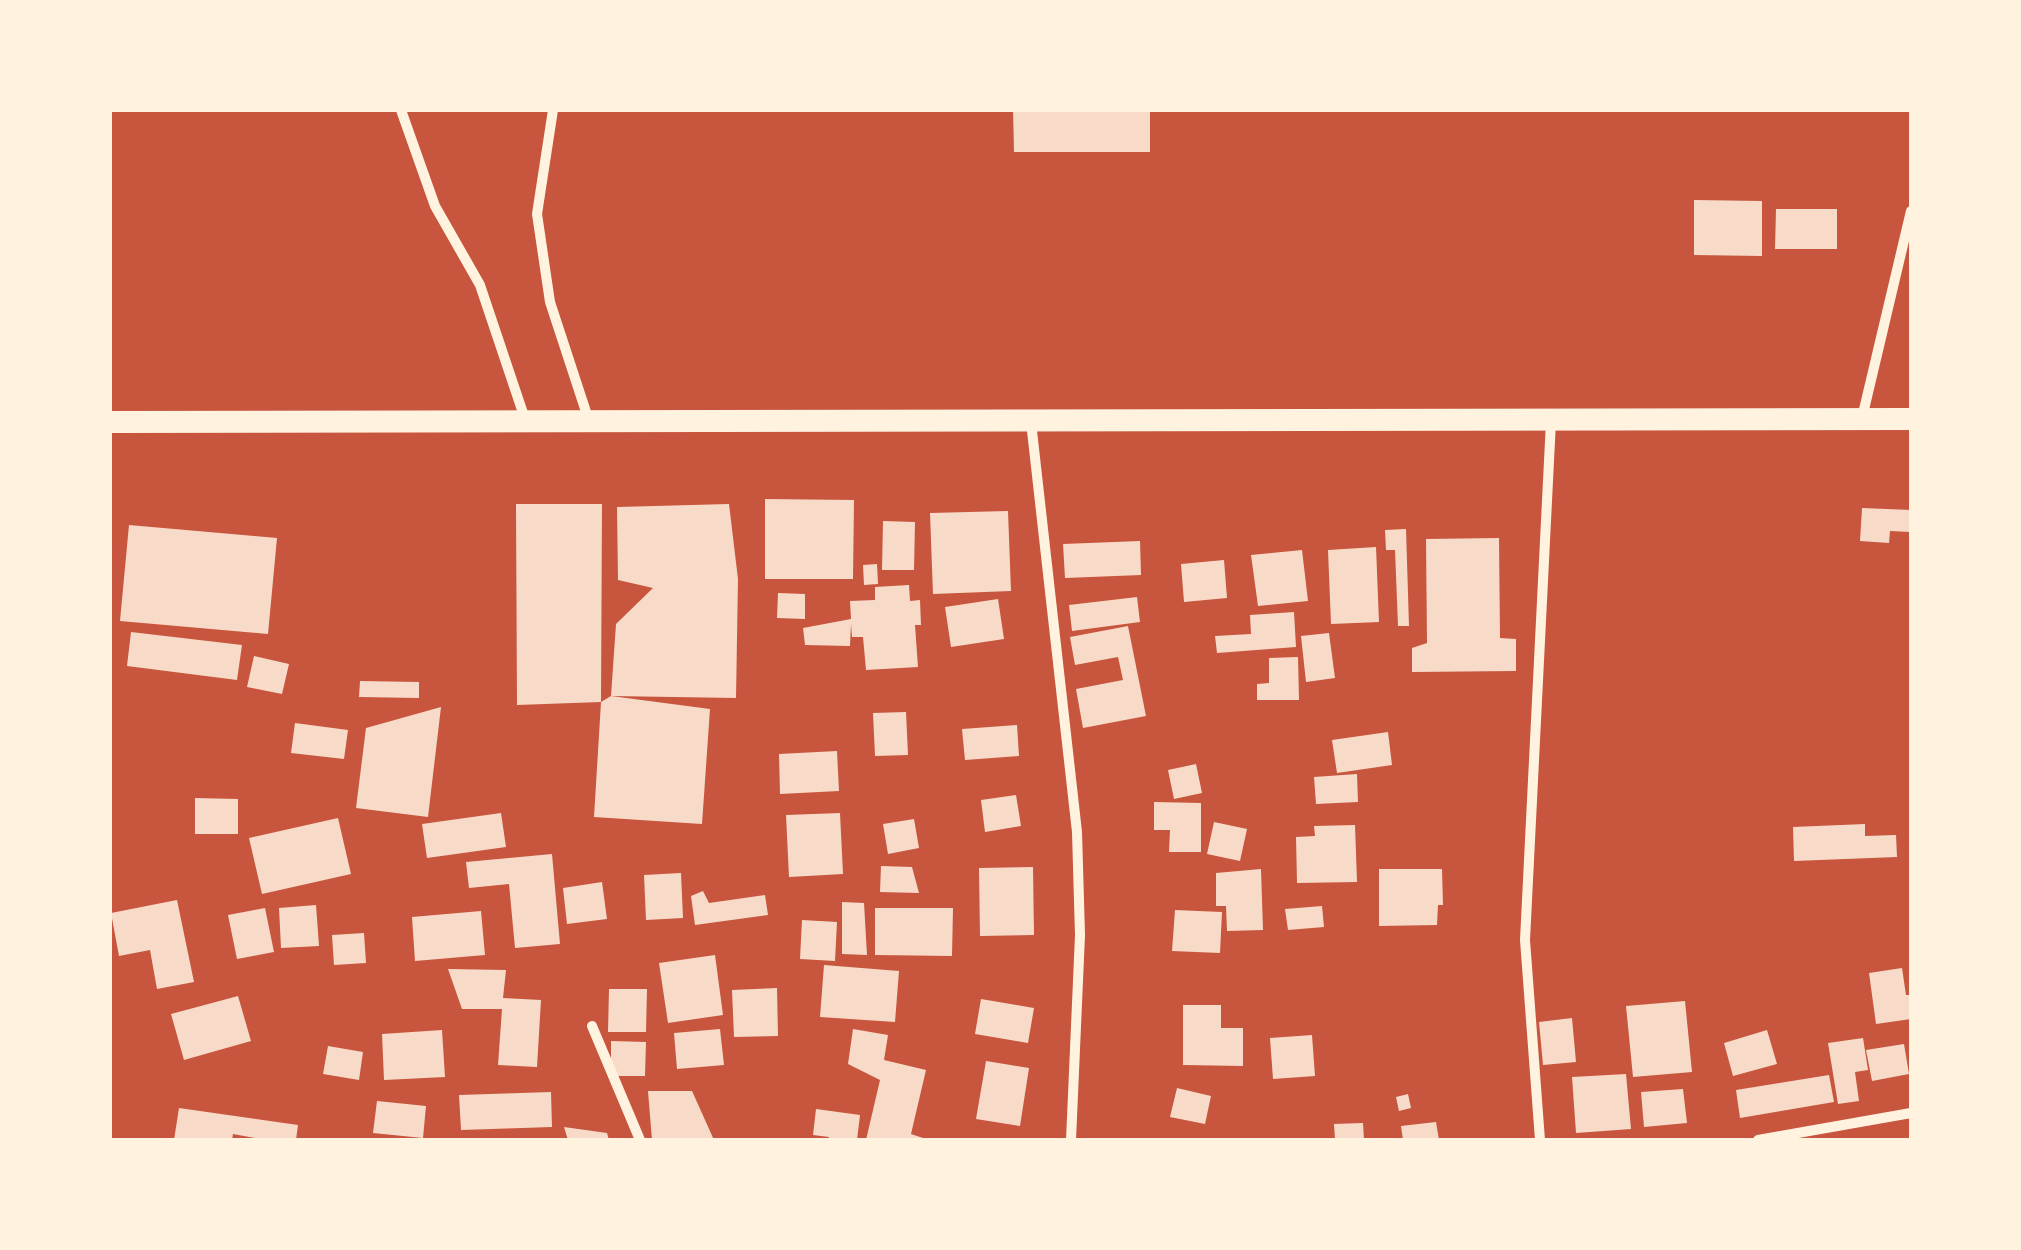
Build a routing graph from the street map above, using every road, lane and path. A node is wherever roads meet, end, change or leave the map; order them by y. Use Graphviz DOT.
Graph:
graph roads {
  1 [pos="400,110"];
  2 [pos="553,110"];
  3 [pos="1911,212"];
  4 [pos="1911,418"];
  5 [pos="1862,419"];
  6 [pos="1552,420"];
  7 [pos="1031,421"];
  8 [pos="110,422"];
  9 [pos="526,422"];
  10 [pos="590,422"];
  11 [pos="592,1026"];
  12 [pos="1911,1113"];
  13 [pos="640,1140"];
  14 [pos="1071,1140"];
  15 [pos="1540,1140"];
  16 [pos="1758,1140"];
  1 -- 9 [label="street"];
  2 -- 10 [label="street"];
  3 -- 5 [label="street"];
  4 -- 5 [label="main road"];
  5 -- 6 [label="main road"];
  6 -- 7 [label="main road"];
  6 -- 15 [label="street"];
  7 -- 10 [label="main road"];
  7 -- 14 [label="street"];
  8 -- 9 [label="main road"];
  9 -- 10 [label="main road"];
  11 -- 13 [label="street"];
  12 -- 16 [label="street"];
}
